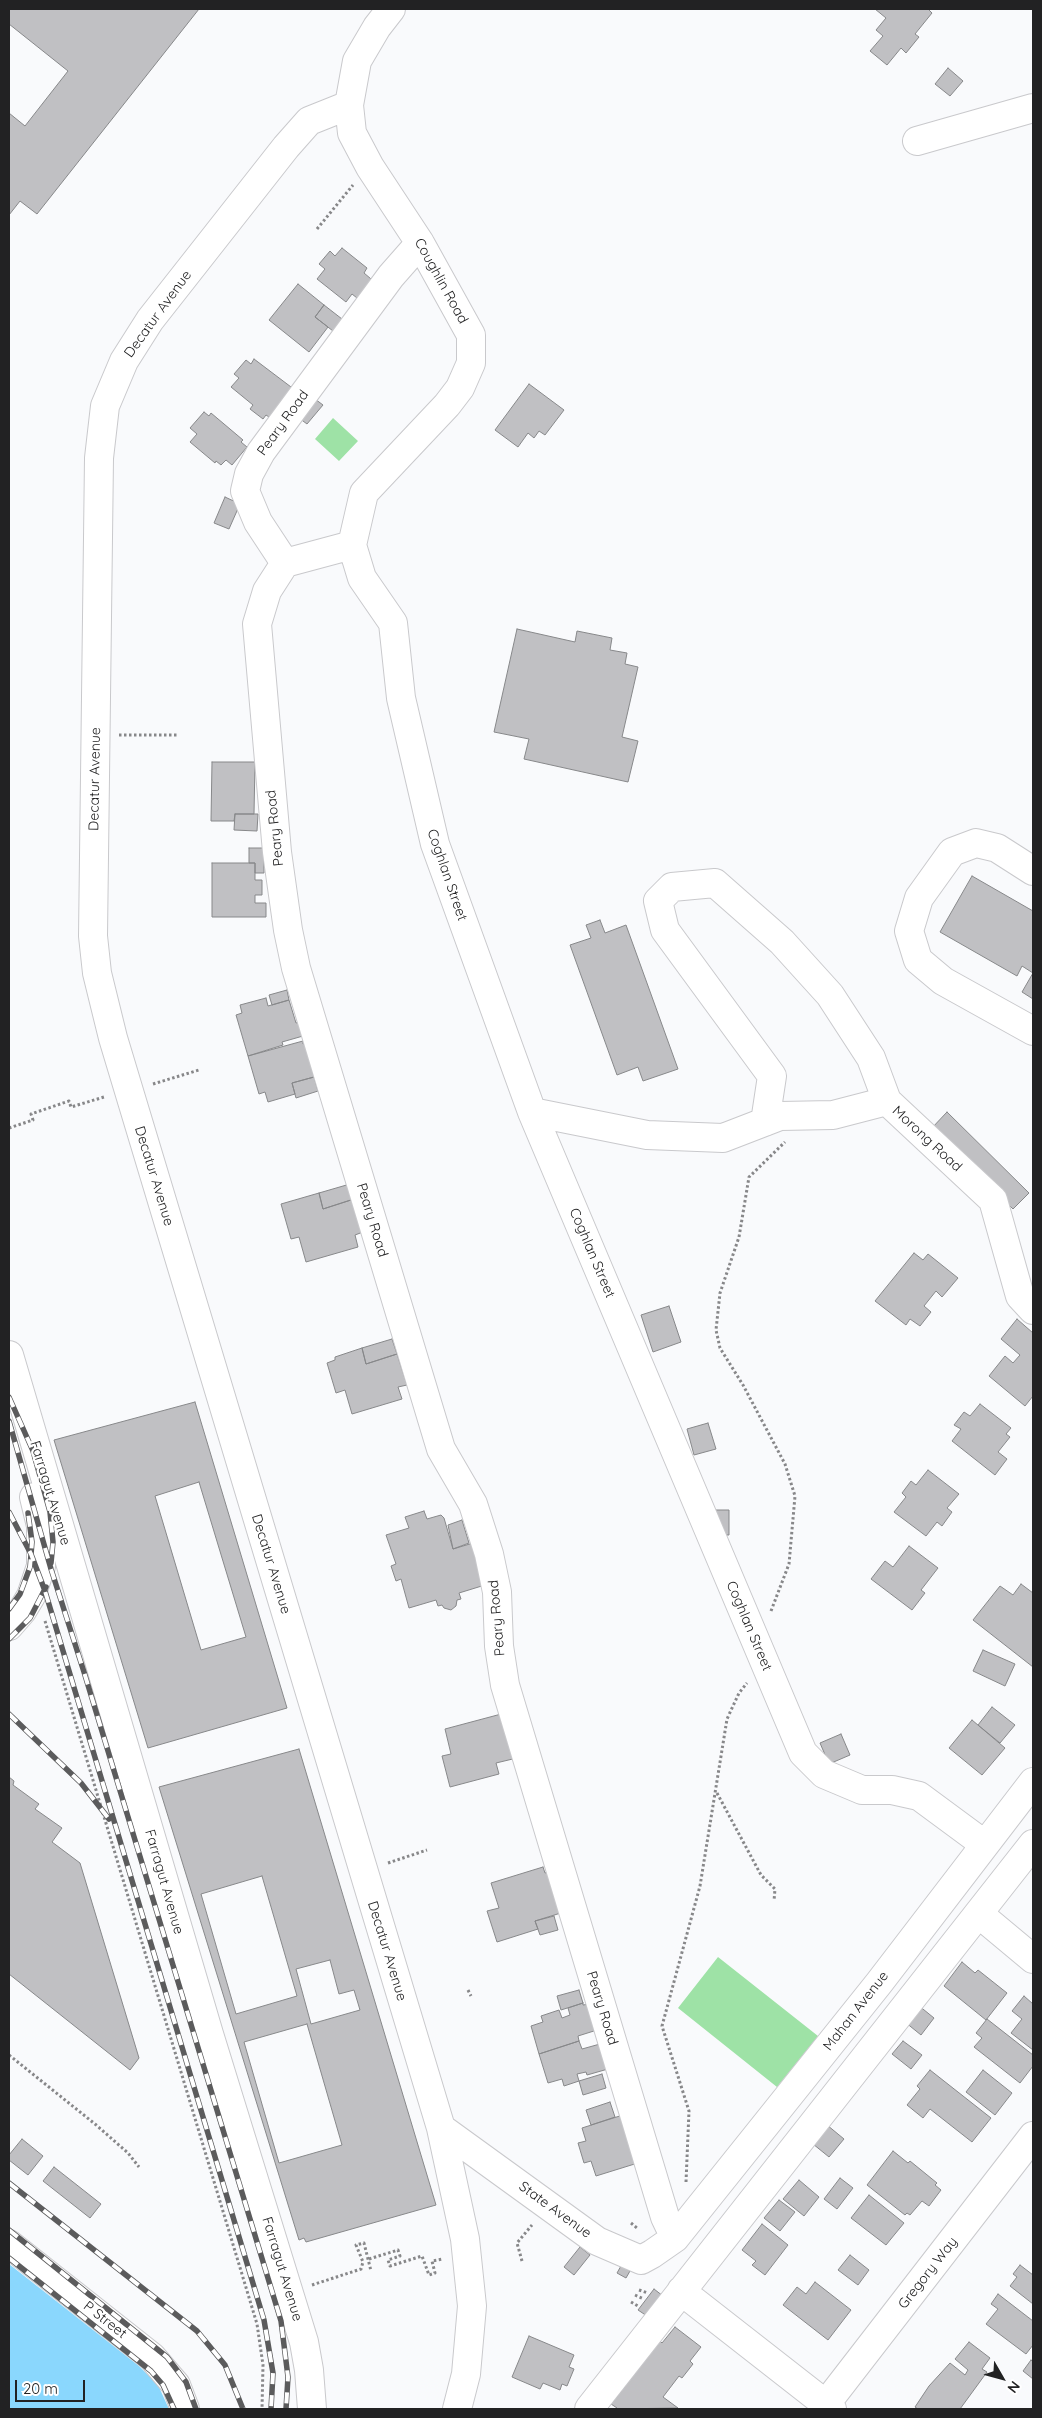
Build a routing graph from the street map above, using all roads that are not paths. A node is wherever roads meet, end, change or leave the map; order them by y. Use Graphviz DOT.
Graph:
graph roads {
  1 [pos="391,9"];
  2 [pos="349,105"];
  3 [pos="1033,108"];
  4 [pos="917,142"];
  5 [pos="420,243"];
  6 [pos="352,544"];
  7 [pos="285,563"];
  8 [pos="1033,871"];
  9 [pos="1033,1031"];
  10 [pos="887,1101"];
  11 [pos="532,1112"];
  12 [pos="765,1122"];
  13 [pos="1033,1310"];
  14 [pos="9,1355"];
  15 [pos="17,1381"];
  16 [pos="9,1419"];
  17 [pos="23,1457"];
  18 [pos="36,1504"];
  19 [pos="71,1565"];
  20 [pos="9,1626"];
  21 [pos="1033,1782"];
  22 [pos="984,1844"];
  23 [pos="1033,1844"];
  24 [pos="979,1914"];
  25 [pos="1033,1959"];
  26 [pos="440,2128"];
  27 [pos="1033,2136"];
  28 [pos="676,2238"];
  29 [pos="9,2244"];
  30 [pos="681,2291"];
  31 [pos="827,2408"];
  32 [pos="185,2409"];
  33 [pos="312,2409"];
  34 [pos="457,2409"];
  35 [pos="589,2409"];
  1 -- 2 [label="street"];
  2 -- 5 [label="street, Coughlin Road"];
  2 -- 26 [label="street, Decatur Avenue"];
  3 -- 4 [label="street"];
  5 -- 6 [label="street, Coughlin Road"];
  5 -- 7 [label="street, Peary Road"];
  6 -- 7 [label="street"];
  6 -- 11 [label="street, Coghlan Street"];
  7 -- 28 [label="street, Peary Road"];
  8 -- 9 [label="street"];
  10 -- 12 [label="street, Morong Road"];
  10 -- 12 [label="street"];
  10 -- 13 [label="street, Morong Road"];
  11 -- 12 [label="street, Morong Road"];
  11 -- 22 [label="street, Coghlan Street"];
  14 -- 15 [label="street, Farragut Avenue"];
  15 -- 17 [label="street"];
  15 -- 19 [label="street, Farragut Avenue"];
  16 -- 17 [label="street"];
  17 -- 18 [label="street"];
  18 -- 19 [label="street"];
  18 -- 20 [label="street"];
  19 -- 33 [label="street, Farragut Avenue"];
  21 -- 22 [label="street, Mahan Avenue"];
  22 -- 28 [label="street, Mahan Avenue"];
  23 -- 24 [label="street"];
  24 -- 25 [label="street"];
  24 -- 30 [label="street"];
  26 -- 28 [label="street, State Avenue"];
  26 -- 34 [label="street, Decatur Avenue"];
  27 -- 31 [label="street, Gregory Way"];
  29 -- 32 [label="street, P Street"];
  30 -- 31 [label="street"];
  30 -- 35 [label="street"];
}
